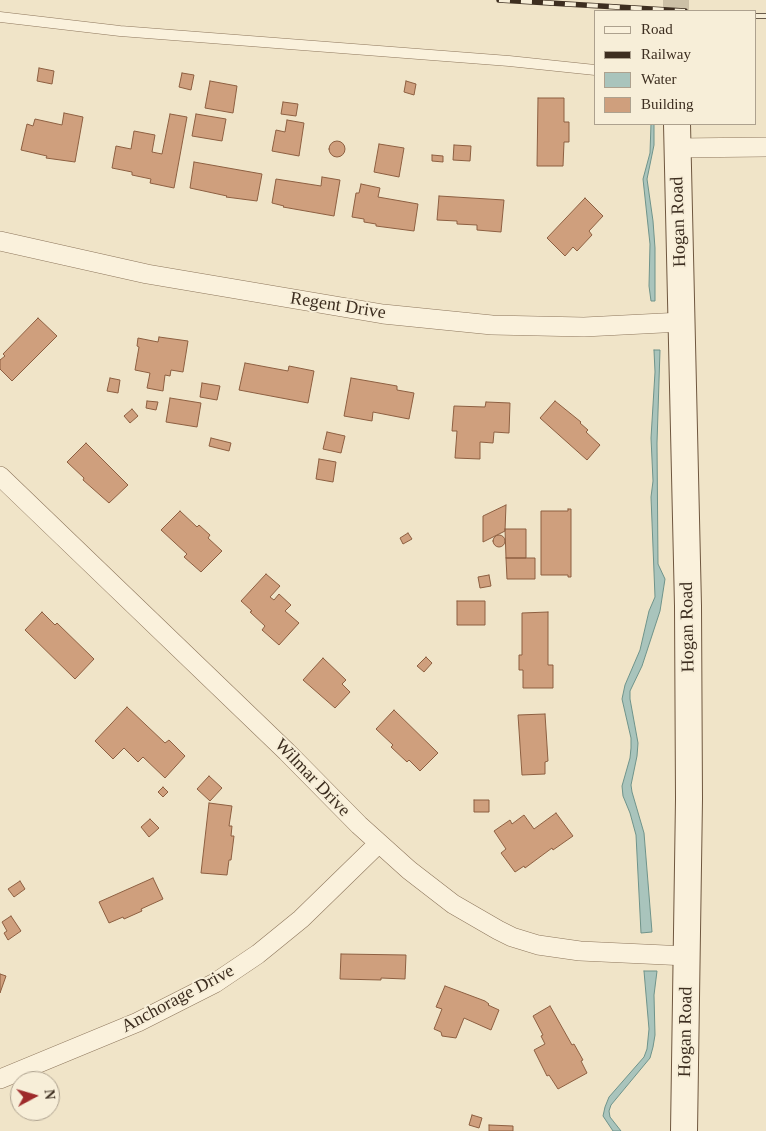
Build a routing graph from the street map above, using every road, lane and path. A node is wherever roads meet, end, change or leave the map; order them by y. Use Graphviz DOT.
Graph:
graph roads {
  1 [pos="0,17"];
  2 [pos="594,70"];
  3 [pos="677,136"];
  4 [pos="766,147"];
  5 [pos="0,241"];
  6 [pos="682,322"];
  7 [pos="0,476"];
  8 [pos="378,844"];
  9 [pos="687,956"];
  10 [pos="0,1079"];
  11 [pos="684,1131"];
  1 -- 2 [label="lane"];
  3 -- 4 [label="street"];
  3 -- 6 [label="street, Hogan Road"];
  5 -- 6 [label="street, Regent Drive"];
  6 -- 9 [label="street, Hogan Road"];
  7 -- 8 [label="street, Wilmar Drive"];
  8 -- 9 [label="street, Wilmar Drive"];
  8 -- 10 [label="street, Anchorage Drive"];
  9 -- 11 [label="street, Hogan Road"];
}
